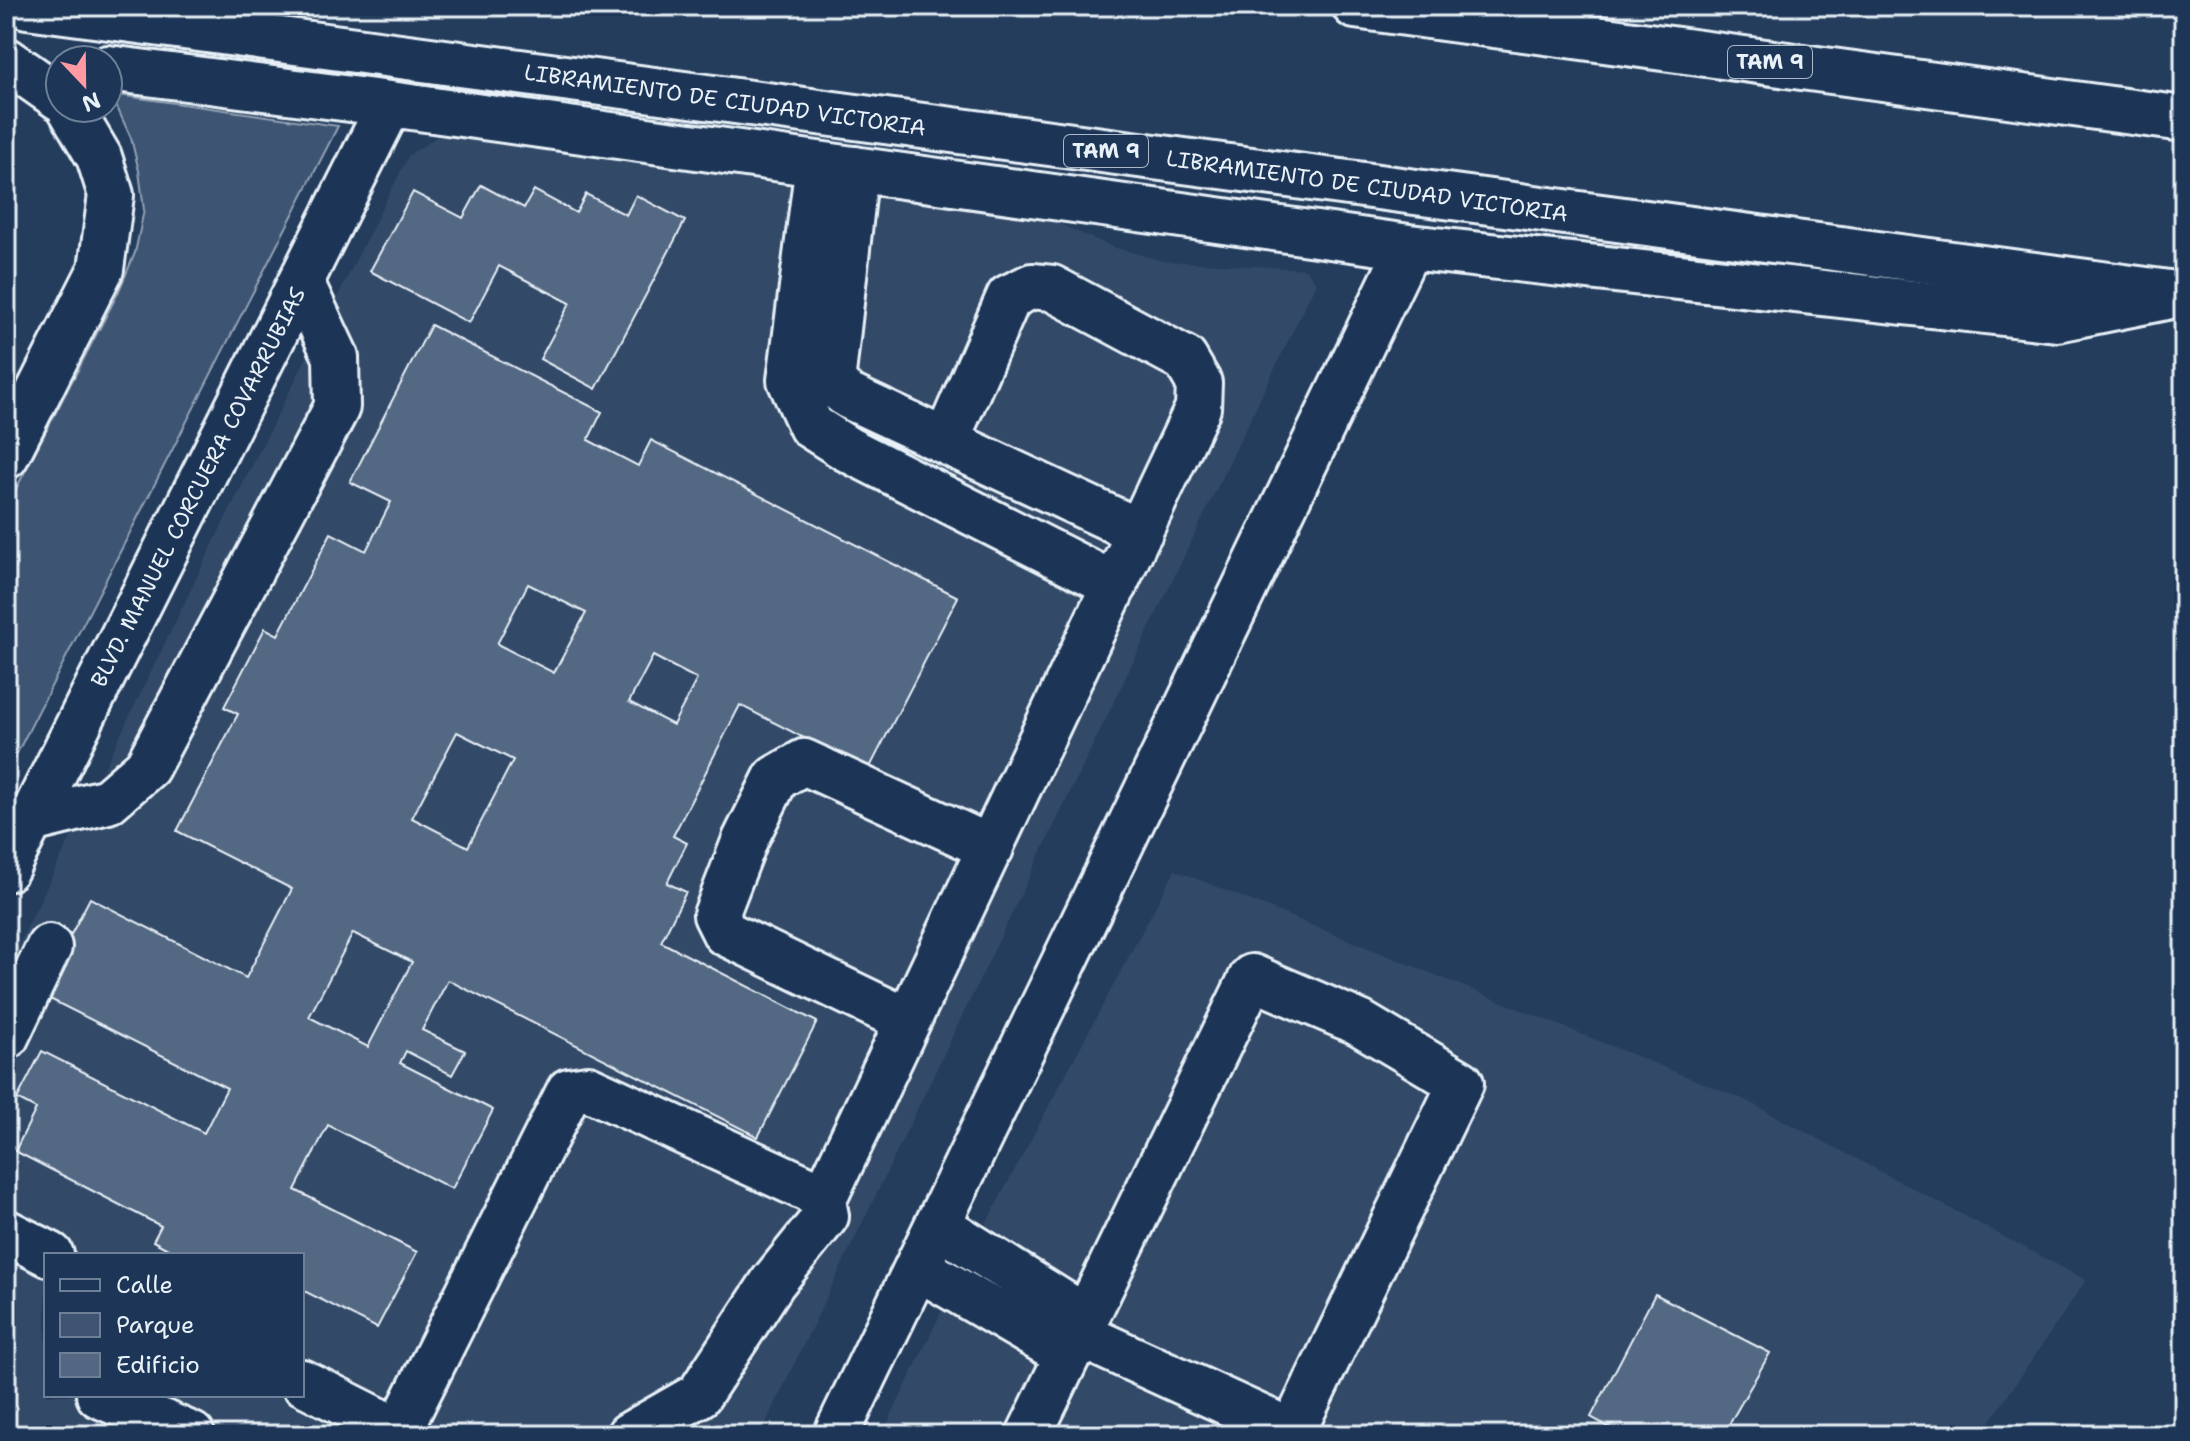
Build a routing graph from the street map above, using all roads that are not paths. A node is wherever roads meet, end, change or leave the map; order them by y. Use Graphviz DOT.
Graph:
graph roads {
  1 [pos="27,6"];
  2 [pos="1355,6"];
  3 [pos="6,57"];
  4 [pos="44,61"];
  5 [pos="124,70"];
  6 [pos="44,86"];
  7 [pos="390,104"];
  8 [pos="2184,119"];
  9 [pos="79,124"];
  10 [pos="837,166"];
  11 [pos="1409,247"];
  12 [pos="301,282"];
  13 [pos="2182,295"];
  14 [pos="811,382"];
  15 [pos="946,441"];
  16 [pos="6,456"];
  17 [pos="1140,532"];
  18 [pos="1115,585"];
  19 [pos="15,844"];
  20 [pos="991,848"];
  21 [pos="49,947"];
  22 [pos="11,1013"];
  23 [pos="908,1021"];
  24 [pos="823,1201"];
  25 [pos="938,1225"];
  26 [pos="6,1232"];
  27 [pos="47,1253"];
  28 [pos="917,1267"];
  29 [pos="1077,1335"];
  30 [pos="304,1383"];
  31 [pos="104,1397"];
  32 [pos="403,1433"];
  33 [pos="1291,1433"];
  34 [pos="192,1435"];
  35 [pos="629,1435"];
  36 [pos="836,1435"];
  37 [pos="1029,1435"];
  1 -- 13 [label="main road, LIBRAMIENTO DE CIUDAD VICTORIA / TAM 9"];
  2 -- 8 [label="main road, TAM 9"];
  3 -- 4 [label="main road"];
  3 -- 6 [label="main road"];
  5 -- 7 [label="main road"];
  7 -- 10 [label="main road"];
  7 -- 12 [label="main road, BLVD. MANUEL CORCUERA COVARRUBIAS"];
  9 -- 16 [label="main road"];
  10 -- 11 [label="main road"];
  10 -- 14 [label="main road"];
  11 -- 13 [label="main road"];
  11 -- 25 [label="main road"];
  12 -- 19 [label="main road, BLVD. MANUEL CORCUERA COVARRUBIAS"];
  12 -- 19 [label="main road"];
  14 -- 15 [label="main road"];
  14 -- 18 [label="main road"];
  15 -- 17 [label="main road"];
  15 -- 17 [label="main road"];
  17 -- 18 [label="main road"];
  18 -- 20 [label="main road"];
  20 -- 23 [label="main road"];
  20 -- 23 [label="main road"];
  21 -- 22 [label="main road"];
  23 -- 24 [label="main road"];
  24 -- 32 [label="main road"];
  24 -- 35 [label="main road"];
  25 -- 28 [label="main road"];
  25 -- 29 [label="main road"];
  26 -- 27 [label="main road"];
  28 -- 29 [label="main road"];
  28 -- 36 [label="main road"];
  29 -- 33 [label="main road"];
  29 -- 33 [label="main road"];
  29 -- 37 [label="main road"];
  30 -- 32 [label="main road"];
  31 -- 34 [label="main road"];
}
